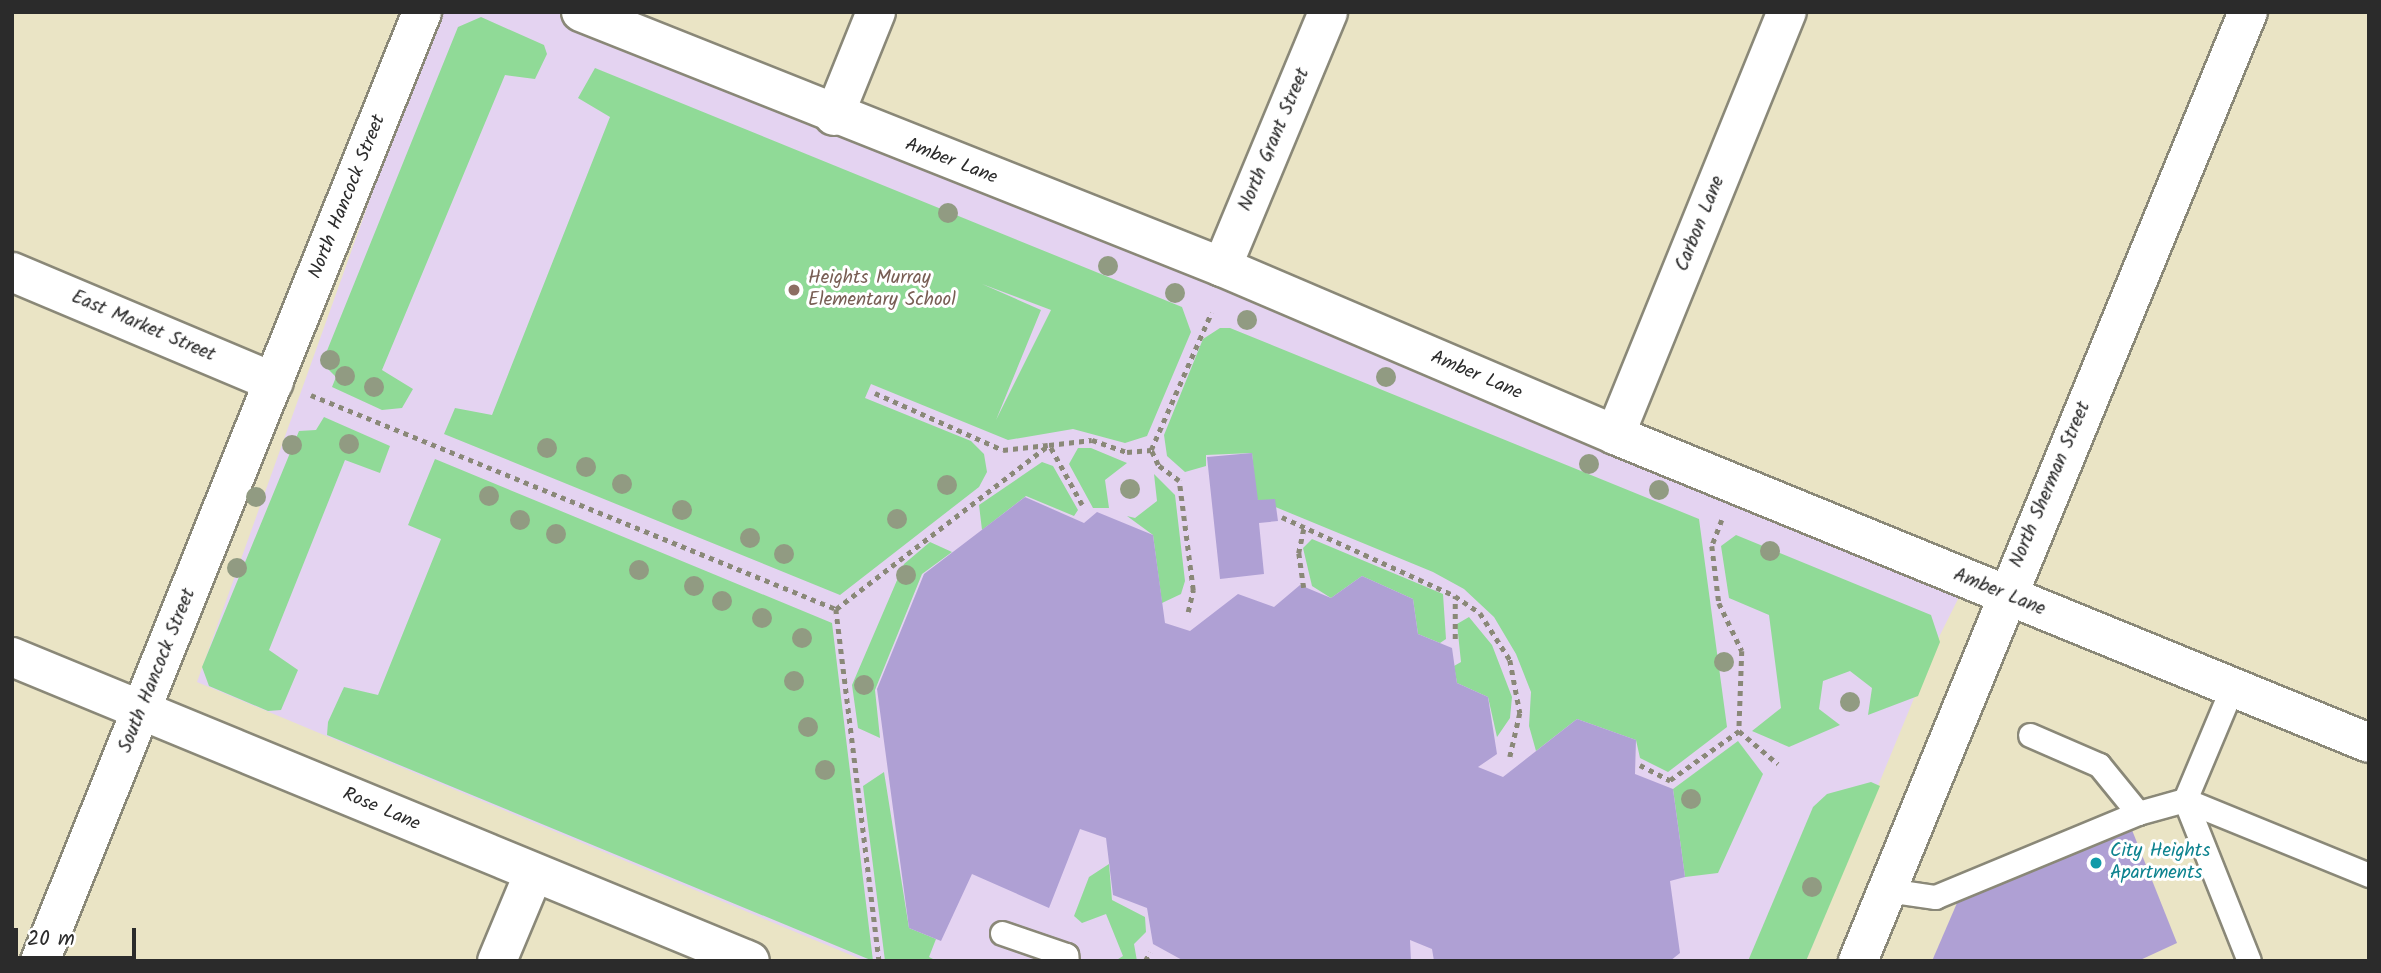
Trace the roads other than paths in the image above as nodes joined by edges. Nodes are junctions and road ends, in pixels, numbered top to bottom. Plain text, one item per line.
1 (422, 12) edge
2 (581, 12) edge
3 (876, 12) edge
4 (1328, 12) edge
5 (1787, 12) edge
6 (2248, 12) edge
7 (834, 116) junction
8 (1222, 267) junction
9 (12, 272) edge
10 (289, 387) junction
11 (1615, 435) junction
12 (2005, 596) junction
13 (12, 657) edge
14 (2232, 688) junction
15 (143, 708) junction
16 (2030, 735) dead end
17 (2369, 743) edge
18 (2185, 800) junction
19 (2138, 813) junction
20 (533, 874) junction
21 (2369, 875) edge
22 (1887, 890) junction
23 (1002, 933) dead end
24 (40, 961) edge
25 (497, 961) edge
26 (750, 961) edge
27 (1067, 961) edge
28 (1858, 961) edge
29 (2249, 961) edge

1 - 10 street, North Hancock Street
2 - 7 street, Amber Lane
3 - 7 street
4 - 8 street, North Grant Street
5 - 11 street, Carbon Lane
6 - 12 street, North Sherman Street
7 - 8 street, Amber Lane
8 - 11 street, Amber Lane
9 - 10 street, East Market Street
10 - 15 street, South Hancock Street
11 - 12 street, Amber Lane
12 - 14 street, Amber Lane
12 - 22 street, North Sherman Street
13 - 15 street, Rose Lane
14 - 17 street, Amber Lane
14 - 18 lane
15 - 20 street, Rose Lane
15 - 24 street, South Hancock Street
16 - 19 lane
18 - 19 lane
18 - 21 lane
18 - 29 lane
19 - 22 lane
20 - 25 street
20 - 26 street, Rose Lane
22 - 28 street, North Sherman Street
23 - 27 lane

